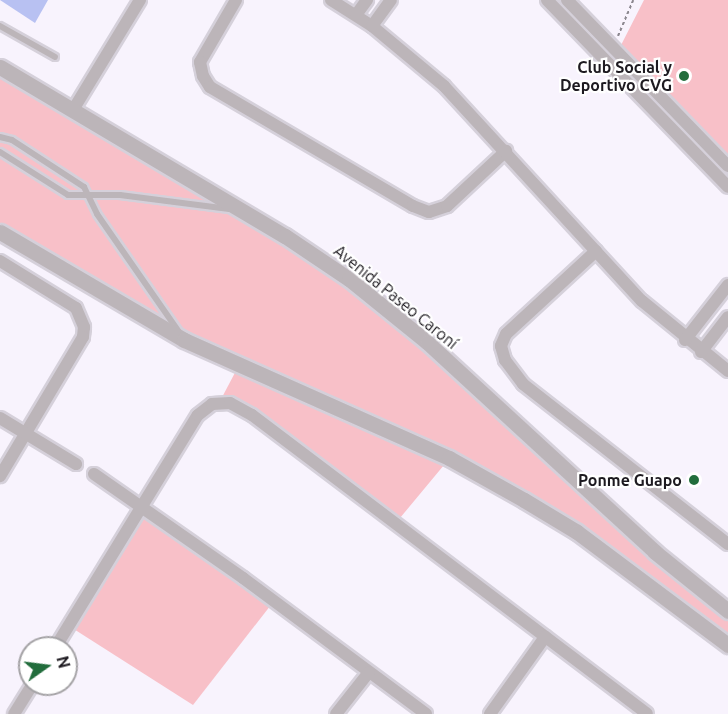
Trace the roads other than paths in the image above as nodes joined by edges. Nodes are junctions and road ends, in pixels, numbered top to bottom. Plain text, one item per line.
1 (140, 0) edge
2 (236, 0) edge
3 (331, 0) edge
4 (367, 0) edge
5 (391, 0) edge
6 (547, 0) edge
7 (567, 0) edge
8 (356, 15) junction
9 (0, 26) edge
10 (372, 26) junction
11 (55, 57) dead end
12 (0, 67) edge
13 (73, 111) junction
14 (0, 137) edge
15 (506, 151) junction
16 (0, 152) edge
17 (728, 166) edge
18 (728, 187) edge
19 (89, 195) junction
20 (242, 210) junction
21 (0, 232) edge
22 (596, 251) junction
23 (0, 261) edge
24 (728, 285) edge
25 (728, 317) edge
26 (184, 340) junction
27 (685, 340) junction
28 (701, 352) junction
29 (728, 371) edge
30 (0, 418) edge
31 (25, 434) junction
32 (76, 465) dead end
33 (94, 474) dead end
34 (0, 476) edge
35 (142, 506) junction
36 (728, 544) edge
37 (728, 610) edge
38 (62, 636) edge
39 (545, 638) junction
40 (728, 645) edge
41 (369, 672) junction
42 (26, 696) edge
43 (15, 714) edge
44 (336, 714) edge
45 (426, 714) edge
46 (490, 714) edge
47 (647, 714) edge

1 - 13 street
2 - 15 street
3 - 8 street
4 - 8 street
5 - 10 street
6 - 18 street
7 - 17 street
8 - 10 street
9 - 11 lane
10 - 15 street
12 - 13 street, Avenida Paseo Caroní
13 - 20 street, Avenida Paseo Caroní
14 - 19 lane
15 - 22 street
16 - 19 lane
19 - 20 lane
19 - 26 lane
20 - 37 street, Avenida Paseo Caroní
21 - 26 street
22 - 27 street
22 - 36 street
23 - 31 street
24 - 27 street
25 - 28 street
26 - 40 street
27 - 28 street
28 - 29 street
30 - 31 street
31 - 32 street
31 - 34 street
33 - 35 street
35 - 38 street
35 - 39 street
35 - 41 street
39 - 46 street
39 - 47 street
41 - 44 street
41 - 45 street
42 - 43 street

